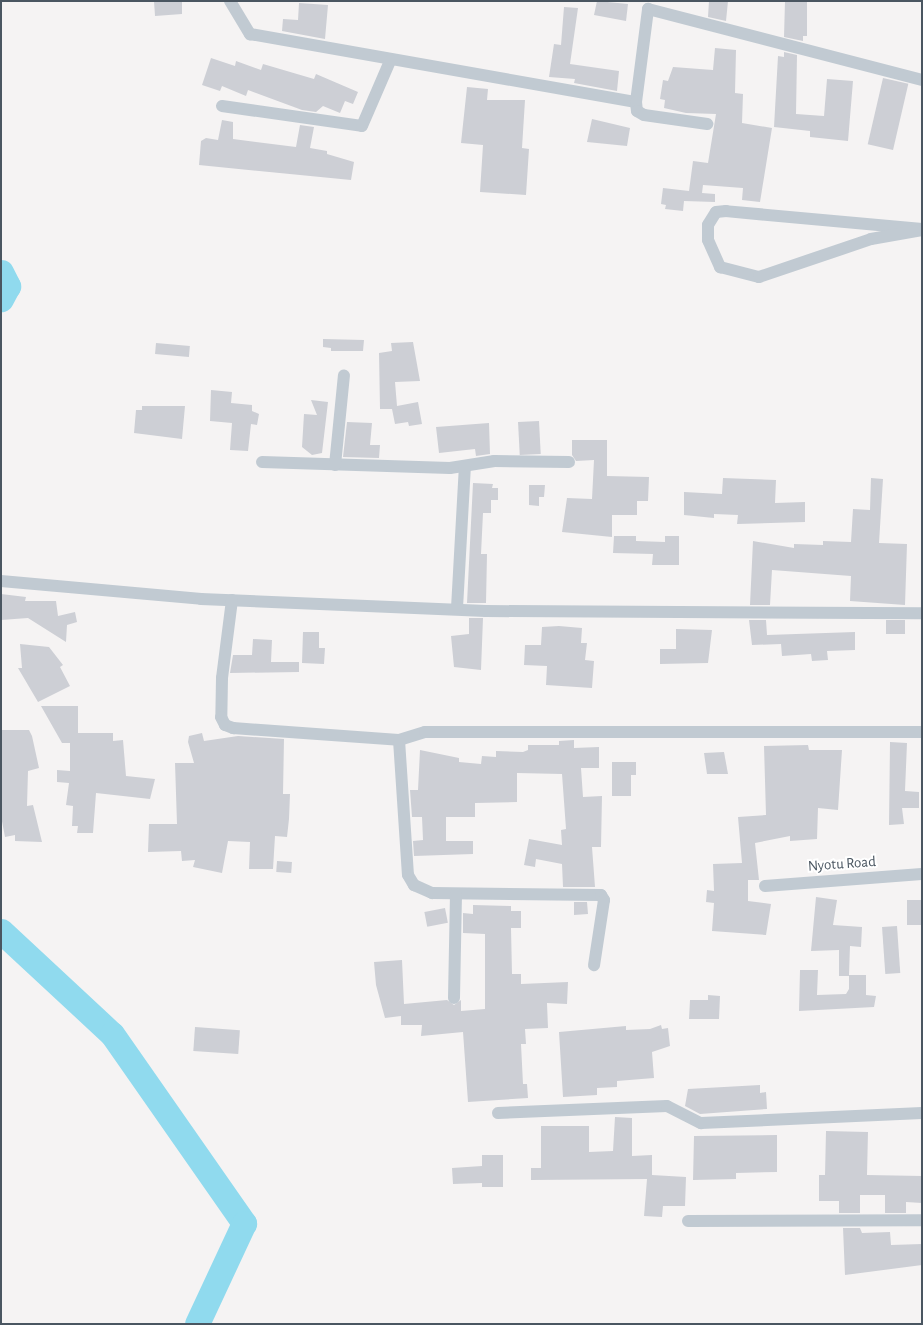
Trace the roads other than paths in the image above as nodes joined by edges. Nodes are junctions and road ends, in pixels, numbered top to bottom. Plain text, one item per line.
1 (230, 1) edge
2 (390, 61) junction
3 (922, 80) edge
4 (636, 102) junction
5 (222, 106) dead end
6 (707, 124) dead end
7 (922, 229) edge
8 (344, 375) dead end
9 (262, 462) dead end
10 (569, 462) dead end
11 (335, 464) junction
12 (465, 467) junction
13 (1, 581) edge
14 (232, 600) junction
15 (457, 608) junction
16 (922, 613) edge
17 (922, 732) edge
18 (399, 740) junction
19 (922, 874) edge
20 (765, 886) dead end
21 (456, 894) junction
22 (594, 965) dead end
23 (454, 998) dead end
24 (498, 1113) dead end
25 (922, 1113) edge
26 (922, 1220) edge
27 (688, 1221) dead end

1 - 2 street
2 - 4 street
2 - 5 street
3 - 4 street
4 - 6 street
7 - 7 street
8 - 11 street
9 - 11 street
10 - 12 street
11 - 12 street
12 - 15 street
13 - 14 street
14 - 15 street
14 - 18 street
15 - 16 street
17 - 18 street
18 - 21 street
19 - 20 street, Nyotu Road
21 - 22 street
21 - 23 street
24 - 25 street
26 - 27 street

